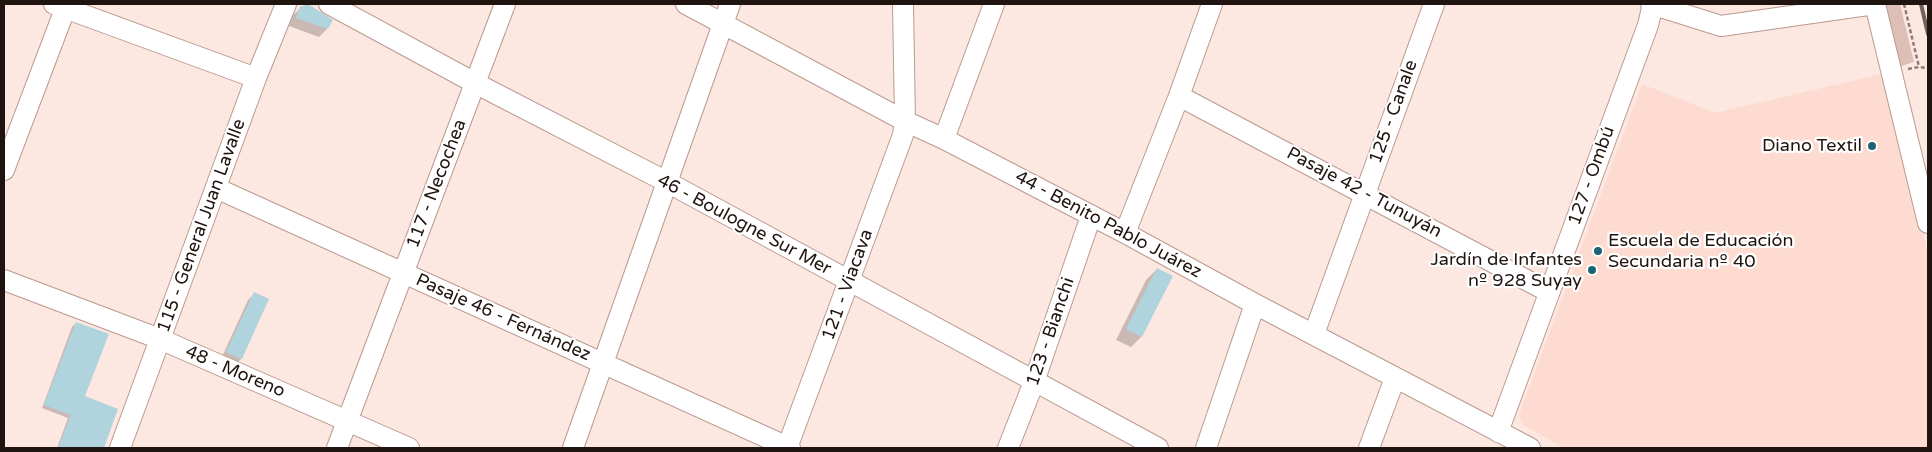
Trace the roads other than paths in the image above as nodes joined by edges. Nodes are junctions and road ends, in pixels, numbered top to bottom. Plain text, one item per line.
1 (286, 4) edge
2 (329, 4) edge
3 (505, 4) edge
4 (686, 4) edge
5 (730, 4) edge
6 (903, 4) edge
7 (994, 4) edge
8 (1212, 4) edge
9 (1434, 4) edge
10 (1652, 4) edge
11 (1875, 4) edge
12 (62, 5) edge
13 (723, 24) junction
14 (256, 78) junction
15 (475, 83) junction
16 (1179, 96) junction
17 (904, 121) junction
18 (944, 139) junction
19 (4, 170) edge
20 (1923, 174) edge
21 (667, 182) junction
22 (216, 188) junction
23 (1364, 193) junction
24 (1091, 216) junction
25 (1928, 222) edge
26 (1125, 233) junction
27 (403, 273) junction
28 (4, 280) edge
29 (850, 282) junction
30 (1549, 292) junction
31 (1255, 304) junction
32 (1314, 334) junction
33 (160, 339) junction
34 (604, 363) junction
35 (1395, 378) junction
36 (1034, 382) junction
37 (347, 420) junction
38 (1498, 432) junction
39 (120, 448) edge
40 (337, 448) edge
41 (409, 448) edge
42 (573, 448) edge
43 (788, 448) edge
44 (1008, 448) edge
45 (1158, 448) edge
46 (1206, 448) edge
47 (1369, 448) edge
48 (1530, 448) edge

1 - 14 street, 115 - General Juan Lavalle
2 - 15 street, 46 - Boulogne Sur Mer
3 - 15 street, 117 - Necochea
4 - 13 street, 44 - Benito Pablo Juárez
5 - 13 street
6 - 17 street, 121 - Viacava
7 - 18 street
8 - 16 street
9 - 23 street, 125 - Canale
10 - 11 street
10 - 30 street, 127 - Ombú
11 - 20 street
12 - 14 street
12 - 19 street
13 - 17 street, 44 - Benito Pablo Juárez
13 - 21 street
14 - 22 street, 115 - General Juan Lavalle
15 - 21 street, 46 - Boulogne Sur Mer
15 - 27 street, 117 - Necochea
16 - 23 street, Pasaje 42 - Tunuyán
16 - 26 street
17 - 18 street, 44 - Benito Pablo Juárez
17 - 29 street, 121 - Viacava
18 - 24 street, 44 - Benito Pablo Juárez
20 - 25 street
21 - 29 street, 46 - Boulogne Sur Mer
21 - 34 street
22 - 27 street, Pasaje 46 - Fernández
22 - 33 street, 115 - General Juan Lavalle
23 - 30 street, Pasaje 42 - Tunuyán
23 - 32 street, 125 - Canale
24 - 26 street, 44 - Benito Pablo Juárez
24 - 36 street, 123 - Bianchi
26 - 31 street, 44 - Benito Pablo Juárez
27 - 34 street, Pasaje 46 - Fernández
27 - 37 street, 117 - Necochea
28 - 33 street, 48 - Moreno
29 - 36 street, 46 - Boulogne Sur Mer
29 - 43 street, 121 - Viacava
30 - 38 street, 127 - Ombú
31 - 32 street, 44 - Benito Pablo Juárez
31 - 46 street
32 - 35 street, 44 - Benito Pablo Juárez
33 - 37 street, 48 - Moreno
33 - 39 street, 115 - General Juan Lavalle
34 - 42 street
34 - 43 street, Pasaje 46 - Fernández
35 - 38 street, 44 - Benito Pablo Juárez
35 - 47 street
36 - 44 street, 123 - Bianchi
36 - 45 street, 46 - Boulogne Sur Mer
37 - 40 street, 117 - Necochea
37 - 41 street, 48 - Moreno
38 - 48 street, 44 - Benito Pablo Juárez

